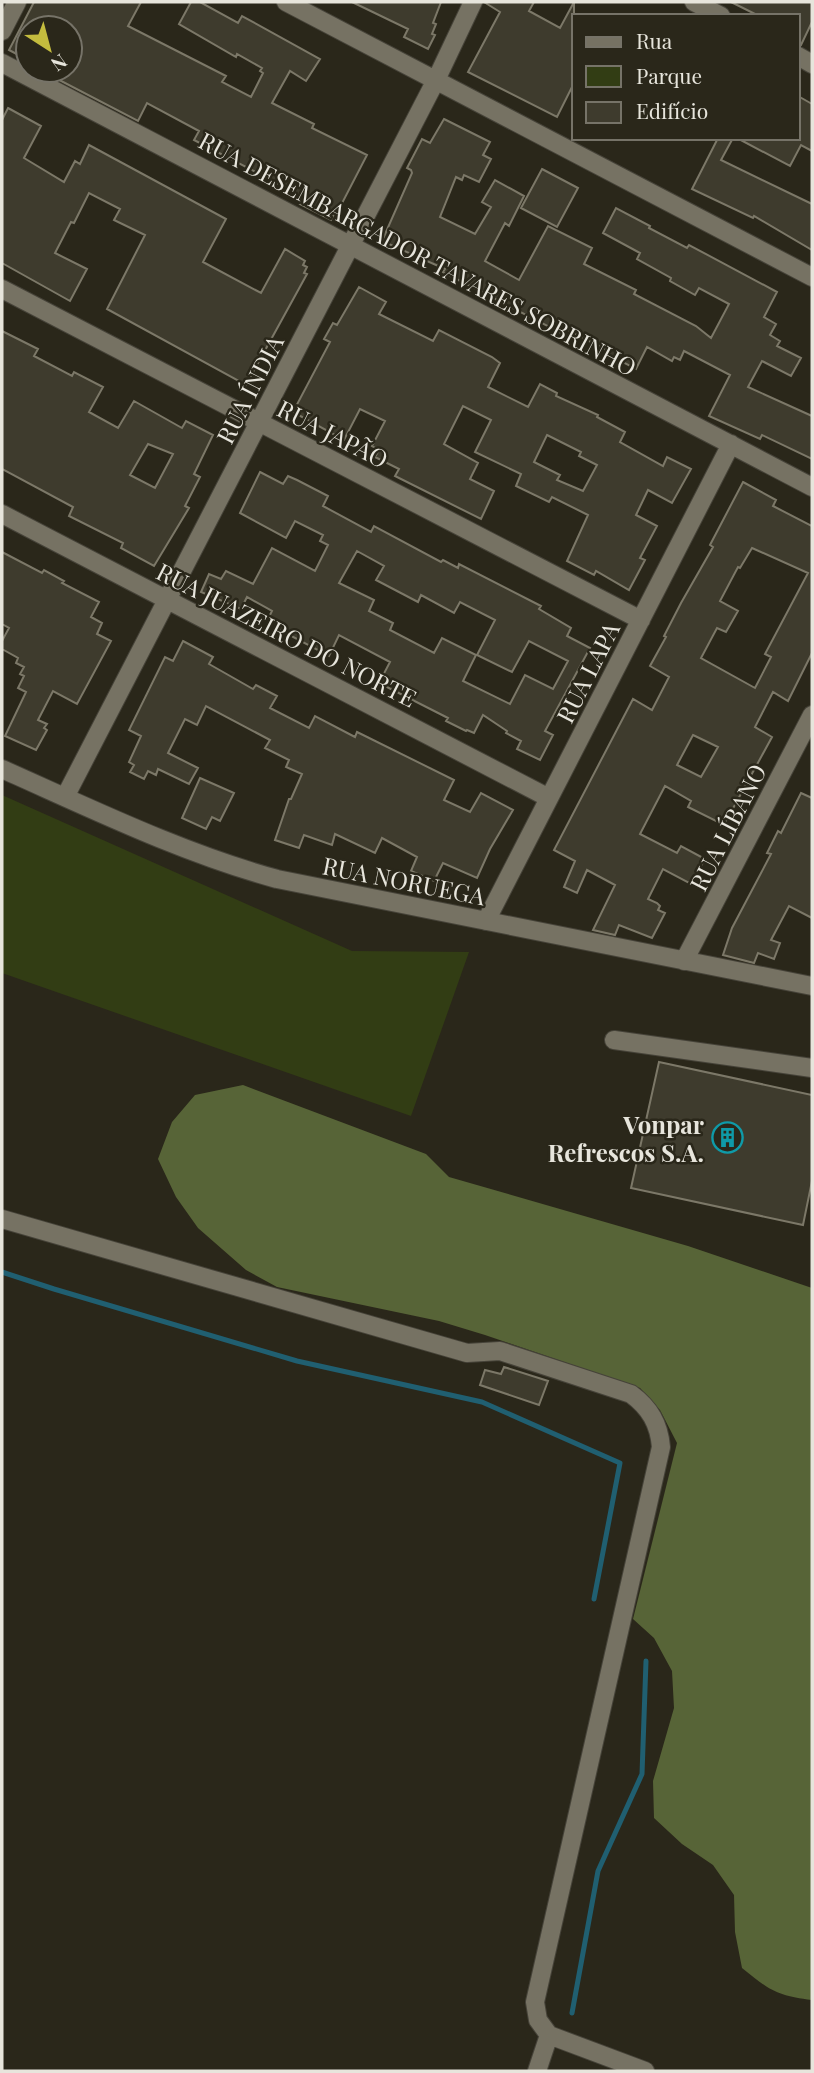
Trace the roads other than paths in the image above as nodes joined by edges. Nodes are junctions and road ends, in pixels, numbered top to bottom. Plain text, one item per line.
1 (17, 2) edge
2 (286, 2) edge
3 (473, 2) edge
4 (694, 2) edge
5 (717, 14) edge
6 (2, 31) edge
7 (2, 63) edge
8 (436, 80) junction
9 (351, 245) junction
10 (812, 277) edge
11 (2, 289) edge
12 (259, 422) junction
13 (731, 444) junction
14 (812, 487) edge
15 (2, 514) edge
16 (167, 600) junction
17 (641, 620) junction
18 (812, 715) edge
19 (2, 769) edge
20 (65, 797) junction
21 (549, 798) junction
22 (486, 921) junction
23 (684, 961) junction
24 (812, 986) edge
25 (614, 1040) dead end
26 (812, 1068) edge
27 (2, 1219) edge
28 (549, 2035) junction
29 (537, 2071) edge
30 (645, 2071) edge

1 - 6 street
2 - 8 street
3 - 8 street, RUA ÍNDIA
4 - 5 street
7 - 9 street, RUA DESEMBARGADOR TAVARES SOBRINHO
8 - 9 street, RUA ÍNDIA
8 - 10 street
9 - 12 street, RUA ÍNDIA
9 - 13 street, RUA DESEMBARGADOR TAVARES SOBRINHO
11 - 12 street, RUA JAPÃO
12 - 16 street, RUA ÍNDIA
12 - 17 street, RUA JAPÃO
13 - 14 street, RUA DESEMBARGADOR TAVARES SOBRINHO
13 - 17 street, RUA LAPA
15 - 16 street, RUA JUAZEIRO DO NORTE
16 - 20 street, RUA ÍNDIA
16 - 21 street, RUA JUAZEIRO DO NORTE
17 - 21 street, RUA LAPA
18 - 23 street, RUA LÍBANO
19 - 20 street, RUA NORUEGA
20 - 22 street, RUA NORUEGA
21 - 22 street, RUA LAPA
22 - 23 street, RUA NORUEGA
23 - 24 street, RUA NORUEGA
25 - 26 street
27 - 28 street
28 - 29 street
28 - 30 street

